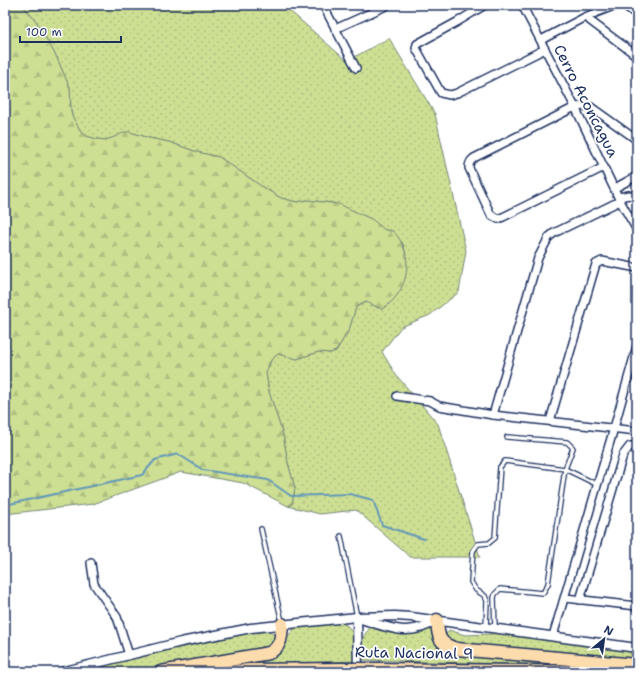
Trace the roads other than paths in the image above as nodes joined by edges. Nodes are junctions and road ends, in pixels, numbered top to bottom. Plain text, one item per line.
1 (323, 5) edge
2 (485, 5) edge
3 (522, 5) edge
4 (625, 5) edge
5 (386, 6) edge
6 (637, 15) edge
7 (585, 17) junction
8 (335, 29) junction
9 (541, 40) junction
10 (545, 49) junction
11 (637, 56) edge
12 (356, 68) dead end
13 (575, 107) junction
14 (637, 140) edge
15 (604, 167) junction
16 (637, 176) edge
17 (615, 188) junction
18 (637, 197) edge
19 (620, 199) junction
20 (637, 230) edge
21 (637, 268) edge
22 (637, 347) edge
23 (397, 396) dead end
24 (493, 415) junction
25 (550, 421) junction
26 (614, 428) junction
27 (637, 431) edge
28 (507, 437) dead end
29 (637, 446) edge
30 (565, 469) junction
31 (598, 485) junction
32 (261, 529) dead end
33 (341, 536) dead end
34 (91, 563) dead end
35 (565, 598) junction
36 (580, 600) junction
37 (637, 606) edge
38 (357, 618) junction
39 (437, 620) junction
40 (282, 624) junction
41 (486, 627) junction
42 (495, 628) junction
43 (553, 636) junction
44 (637, 648) edge
45 (129, 655) junction
46 (637, 664) edge
47 (61, 672) edge
48 (162, 672) edge
49 (233, 672) edge
50 (358, 672) edge
51 (594, 672) edge

1 - 8 street
2 - 10 street
3 - 9 street, Cerro Aconcagua
4 - 6 street
4 - 7 street
5 - 8 street
7 - 9 street
7 - 11 street
8 - 12 street
9 - 10 street, Cerro Aconcagua
10 - 13 street, Cerro Aconcagua
13 - 14 street
13 - 15 street, Cerro Aconcagua
13 - 15 street
15 - 17 street, Cerro Aconcagua
16 - 17 street
17 - 19 street, Cerro Aconcagua
18 - 19 street
19 - 20 street, Cerro Aconcagua
19 - 24 street
21 - 25 street
22 - 26 street
23 - 24 street
24 - 25 street
25 - 26 street
26 - 27 street
26 - 31 street
28 - 30 lane
29 - 36 street
30 - 31 lane
30 - 41 lane
30 - 42 lane
31 - 35 street
32 - 40 lane
33 - 38 lane
34 - 45 street
35 - 36 street
35 - 43 street
36 - 37 street
38 - 39 street
38 - 39 street
38 - 40 street
38 - 50 street
39 - 41 street
39 - 46 highway
40 - 45 street
40 - 48 highway
41 - 42 street
42 - 43 street
43 - 44 street
45 - 47 street
49 - 51 highway, Ruta Nacional 9, bridge

